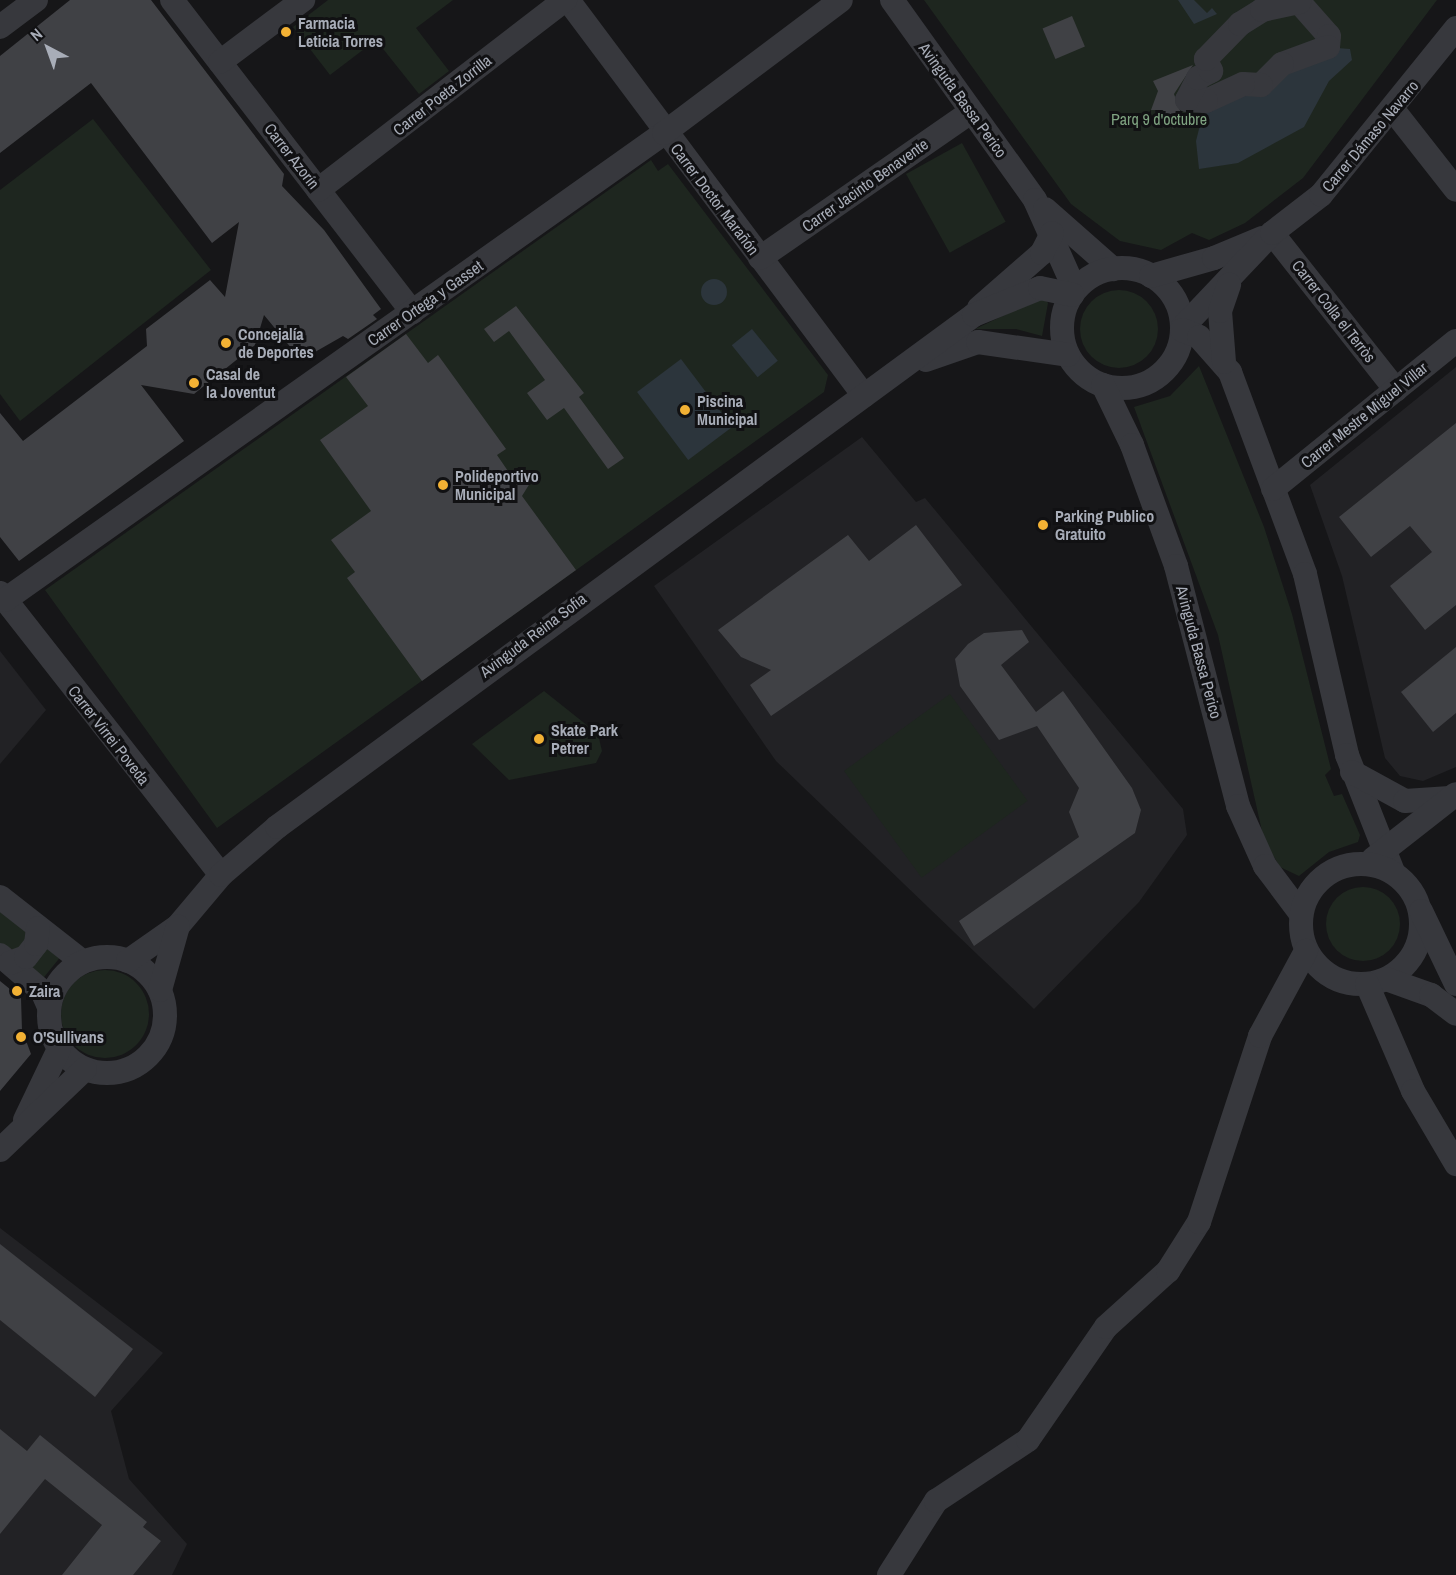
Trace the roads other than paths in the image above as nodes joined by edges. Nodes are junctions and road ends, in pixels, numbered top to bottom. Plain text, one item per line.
1 (172, 0) edge
2 (303, 0) edge
3 (567, 0) edge
4 (841, 0) edge
5 (892, 0) edge
6 (24, 4) edge
7 (0, 27) edge
8 (1456, 28) edge
9 (220, 62) junction
10 (1187, 100) joint
11 (971, 111) junction
12 (1394, 111) junction
13 (664, 133) junction
14 (318, 190) junction
15 (1456, 190) edge
16 (1035, 200) junction
17 (1272, 233) junction
18 (1052, 234) junction
19 (760, 258) junction
20 (1113, 269) junction
21 (1151, 276) junction
22 (1232, 276) junction
23 (1073, 293) junction
24 (412, 312) junction
25 (975, 315) junction
26 (1182, 329) junction
27 (1456, 341) edge
28 (1068, 355) junction
29 (1224, 362) junction
30 (907, 366) junction
31 (1103, 385) junction
32 (1396, 390) junction
33 (864, 396) junction
34 (1273, 489) junction
35 (3, 597) edge
36 (1352, 772) junction
37 (1453, 796) edge
38 (1381, 862) junction
39 (221, 875) junction
40 (0, 897) edge
41 (1419, 906) junction
42 (1301, 914) junction
43 (178, 926) junction
44 (38, 928) junction
45 (1306, 951) junction
46 (5, 959) edge
47 (128, 961) junction
48 (83, 962) junction
49 (1376, 982) junction
50 (1456, 984) edge
51 (160, 990) junction
52 (49, 1007) junction
53 (1456, 1014) edge
54 (59, 1049) junction
55 (85, 1070) junction
56 (26, 1120) junction
57 (0, 1150) edge
58 (1456, 1164) edge
59 (890, 1575) edge

1 - 9 street, Carrer Azorín
2 - 9 street
3 - 13 street, Carrer Doctor Marañón
3 - 14 street, Carrer Poeta Zorrilla
4 - 13 street, Carrer Ortega y Gasset
5 - 11 street, Avinguda Bassa Perico
6 - 7 street
8 - 12 street, Carrer Dámaso Navarro
9 - 14 street, Carrer Azorín
10 - 10 street
11 - 16 street, Avinguda Bassa Perico
11 - 19 street, Carrer Jacinto Benavente
12 - 15 street
12 - 17 street, Carrer Dámaso Navarro
13 - 19 street, Carrer Doctor Marañón
13 - 24 street, Carrer Ortega y Gasset
14 - 24 street, Carrer Azorín
16 - 18 street, Avinguda Bassa Perico
16 - 20 street, Avinguda Bassa Perico
17 - 21 street, Carrer Dámaso Navarro
17 - 22 street, Carrer Dámaso Navarro
17 - 32 street, Carrer Colla el Terròs
18 - 23 street, Avinguda Bassa Perico
18 - 25 street, Avinguda Reina Sofia
19 - 33 street, Carrer Doctor Marañón
20 - 21 street
20 - 23 street
21 - 26 street
22 - 26 street, Carrer Dámaso Navarro
22 - 29 street
23 - 25 street, Avinguda Reina Sofia
23 - 28 street
24 - 35 street, Carrer Ortega y Gasset
25 - 30 street, Avinguda Reina Sofia
26 - 29 street
26 - 31 street
27 - 32 street, Carrer Mestre Miguel Villar
28 - 30 street, Avinguda Reina Sofia
28 - 31 street
29 - 34 street
30 - 33 street, Avinguda Reina Sofia
31 - 42 street, Avinguda Bassa Perico
32 - 34 street, Carrer Mestre Miguel Villar
33 - 39 street, Avinguda Reina Sofia
34 - 36 street
35 - 39 street, Carrer Virrei Poveda
36 - 37 street
36 - 38 street
37 - 38 street
38 - 41 street
38 - 42 street
39 - 43 street, Avinguda Reina Sofia
40 - 44 street
41 - 49 street
41 - 50 street
42 - 45 street
43 - 47 street, Avinguda Reina Sofia
43 - 51 street, Avinguda Reina Sofia
44 - 46 street
44 - 48 street
45 - 49 street
45 - 59 street
46 - 52 street
47 - 48 street
47 - 51 street
48 - 52 street
49 - 53 street
49 - 58 street
51 - 55 street
52 - 54 street
54 - 55 street
54 - 56 street
55 - 56 street
56 - 57 street

